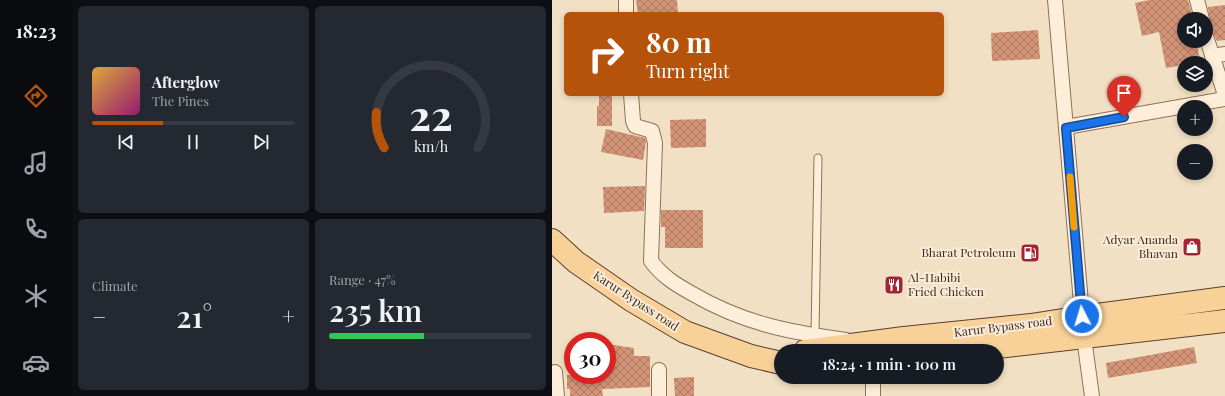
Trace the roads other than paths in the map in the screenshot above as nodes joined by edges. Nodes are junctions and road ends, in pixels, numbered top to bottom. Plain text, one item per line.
1 (626, 0) edge
2 (1055, 0) edge
3 (1197, 0) edge
4 (626, 12) edge
5 (1200, 12) edge
6 (1218, 55) edge
7 (1225, 95) edge
8 (632, 96) edge
9 (1225, 99) edge
10 (1066, 128) junction
11 (818, 158) dead end
12 (552, 240) edge
13 (1225, 298) edge
14 (1225, 321) edge
15 (1083, 327) junction
16 (810, 343) edge
17 (999, 344) edge
18 (774, 354) edge
19 (751, 356) junction
20 (774, 361) edge
21 (659, 370) dead end
22 (555, 372) dead end
23 (873, 384) edge
24 (557, 396) edge
25 (659, 396) edge
26 (873, 396) edge
27 (1092, 396) edge

1 - 4 street
2 - 10 street
3 - 5 street
6 - 7 street
8 - 16 street
9 - 10 street
10 - 15 street
11 - 16 lane
12 - 19 main road, Karur Bypass road
13 - 15 main road, Karur Bypass road
14 - 15 main road, Karur Bypass road
15 - 16 main road, Karur Bypass road
15 - 17 main road, Karur Bypass road
15 - 27 street
18 - 19 main road, Karur Bypass road
19 - 20 main road, Karur Bypass road
21 - 25 street
22 - 24 street
23 - 26 street

